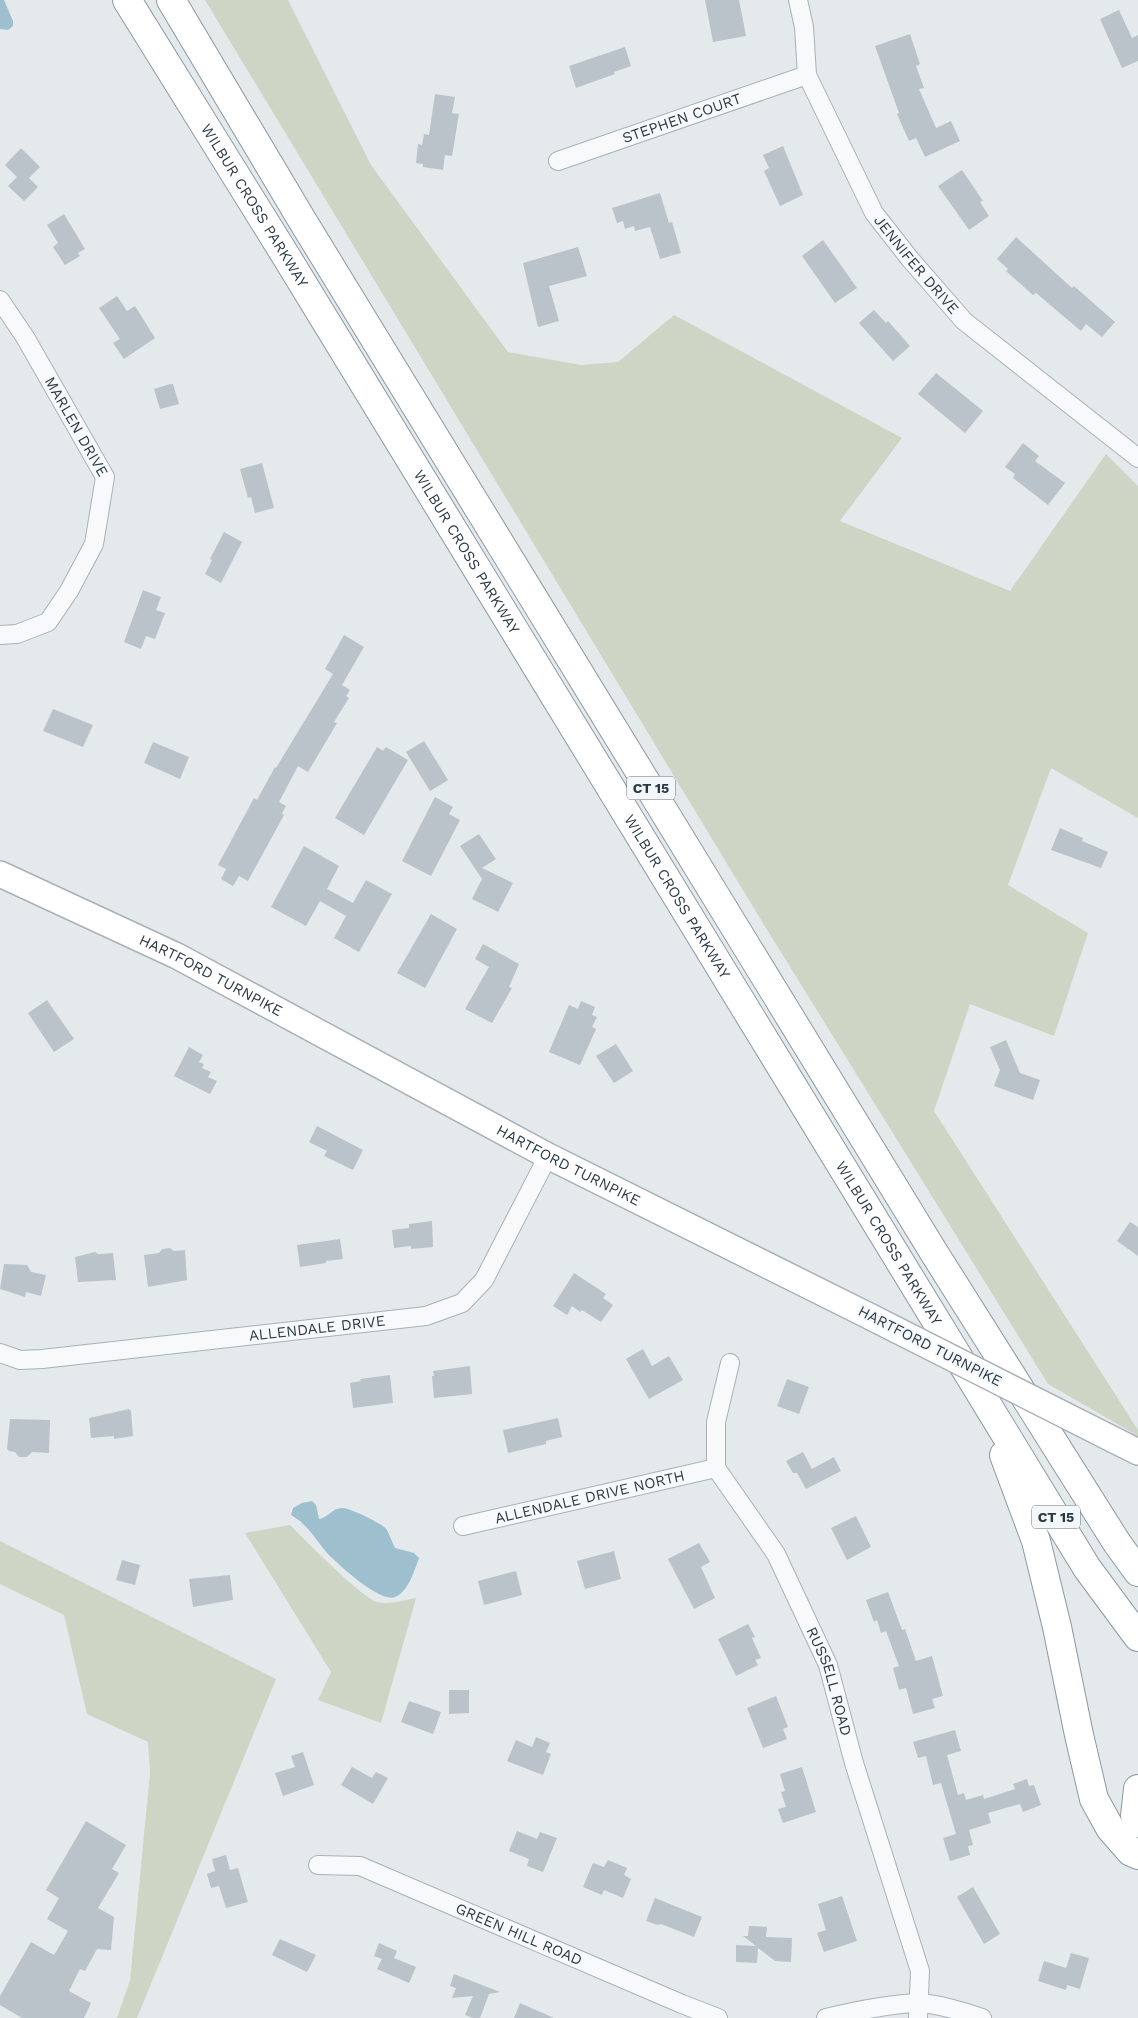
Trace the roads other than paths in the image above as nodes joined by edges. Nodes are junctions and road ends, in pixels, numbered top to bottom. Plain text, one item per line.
1 (127, 0) edge
2 (171, 0) edge
3 (798, 0) edge
4 (807, 75) junction
5 (558, 161) dead end
6 (0, 300) edge
7 (1138, 458) edge
8 (0, 635) edge
9 (0, 874) edge
10 (548, 1156) junction
11 (0, 1353) edge
12 (730, 1364) dead end
13 (981, 1393) junction
14 (1138, 1452) edge
15 (716, 1468) junction
16 (463, 1526) dead end
17 (1138, 1572) edge
18 (1138, 1637) edge
19 (1138, 1789) edge
20 (1138, 1823) edge
21 (1138, 1855) edge
22 (318, 1866) dead end
23 (919, 2011) edge
24 (718, 2018) edge
25 (826, 2018) edge
26 (982, 2018) edge

1 - 13 highway, WILBUR CROSS PARKWAY / CT 15
2 - 17 highway, CT 15
3 - 4 street, JENNIFER DRIVE
4 - 5 street, STEPHEN COURT
4 - 7 street, JENNIFER DRIVE
6 - 8 street, MARLEN DRIVE
9 - 10 main road, HARTFORD TURNPIKE
10 - 11 street, ALLENDALE DRIVE
10 - 14 main road, HARTFORD TURNPIKE, bridge
12 - 15 street
13 - 18 highway, WILBUR CROSS PARKWAY / CT 15
13 - 21 highway
15 - 16 street, ALLENDALE DRIVE NORTH
15 - 23 street, RUSSELL ROAD
19 - 20 highway
22 - 24 street, GREEN HILL ROAD
23 - 25 street
23 - 26 street

